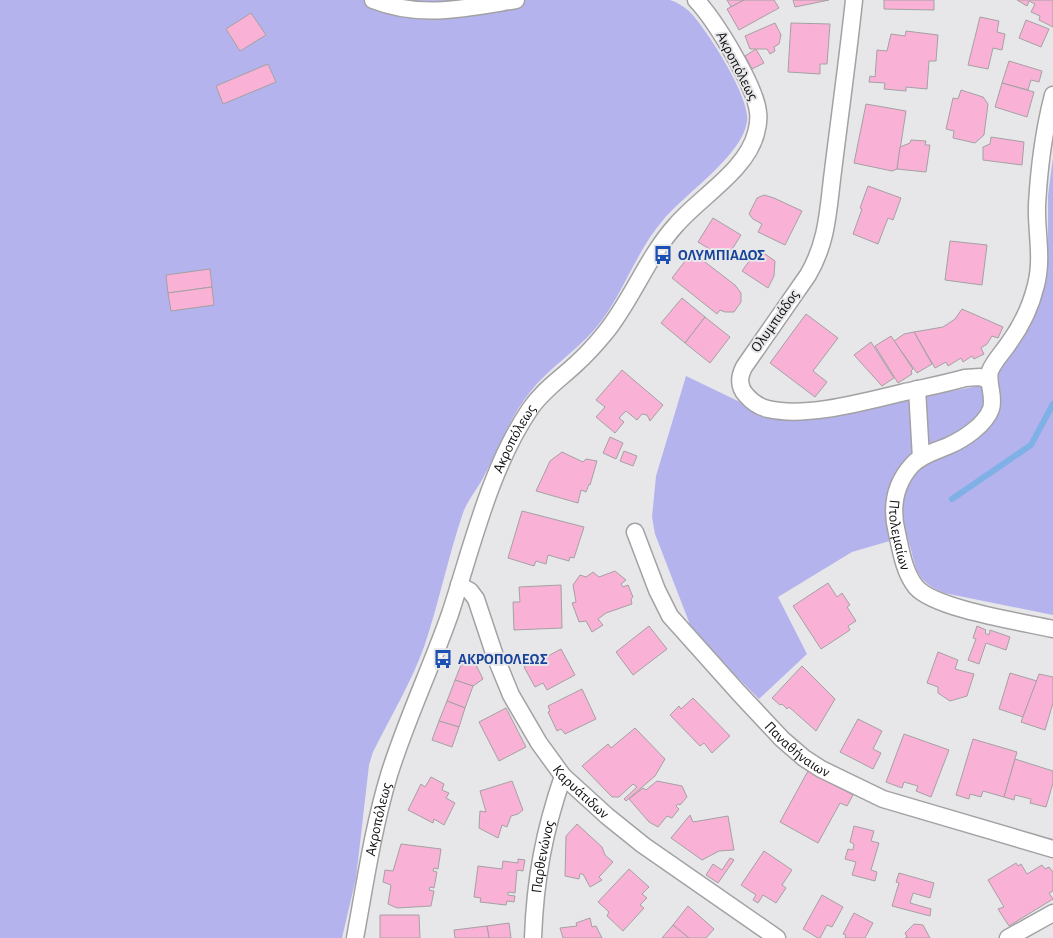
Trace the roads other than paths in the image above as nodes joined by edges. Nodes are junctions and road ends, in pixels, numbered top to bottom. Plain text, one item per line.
1 (373, 0) edge
2 (516, 0) edge
3 (696, 0) edge
4 (854, 0) edge
5 (1053, 95) edge
6 (988, 380) junction
7 (917, 389) junction
8 (921, 458) junction
9 (635, 532) dead end
10 (459, 585) junction
11 (1053, 629) edge
12 (563, 776) junction
13 (1053, 849) edge
14 (1053, 913) edge
15 (355, 938) edge
16 (534, 938) edge
17 (776, 938) edge
18 (1008, 938) edge

1 - 2 street
3 - 10 street, Ακροπόλεως
4 - 7 street, Ολυμπιάδος
5 - 6 street
6 - 7 street, Ολυμπιάδος
6 - 8 street, Πτολεμαίων
7 - 8 street
8 - 11 street, Πτολεμαίων
9 - 13 street, Παναθήναιων
10 - 12 street, Καρυάτιδων
10 - 15 street, Ακροπόλεως
12 - 16 street, Παρθενώνος
12 - 17 street, Καρυάτιδων
14 - 18 street

